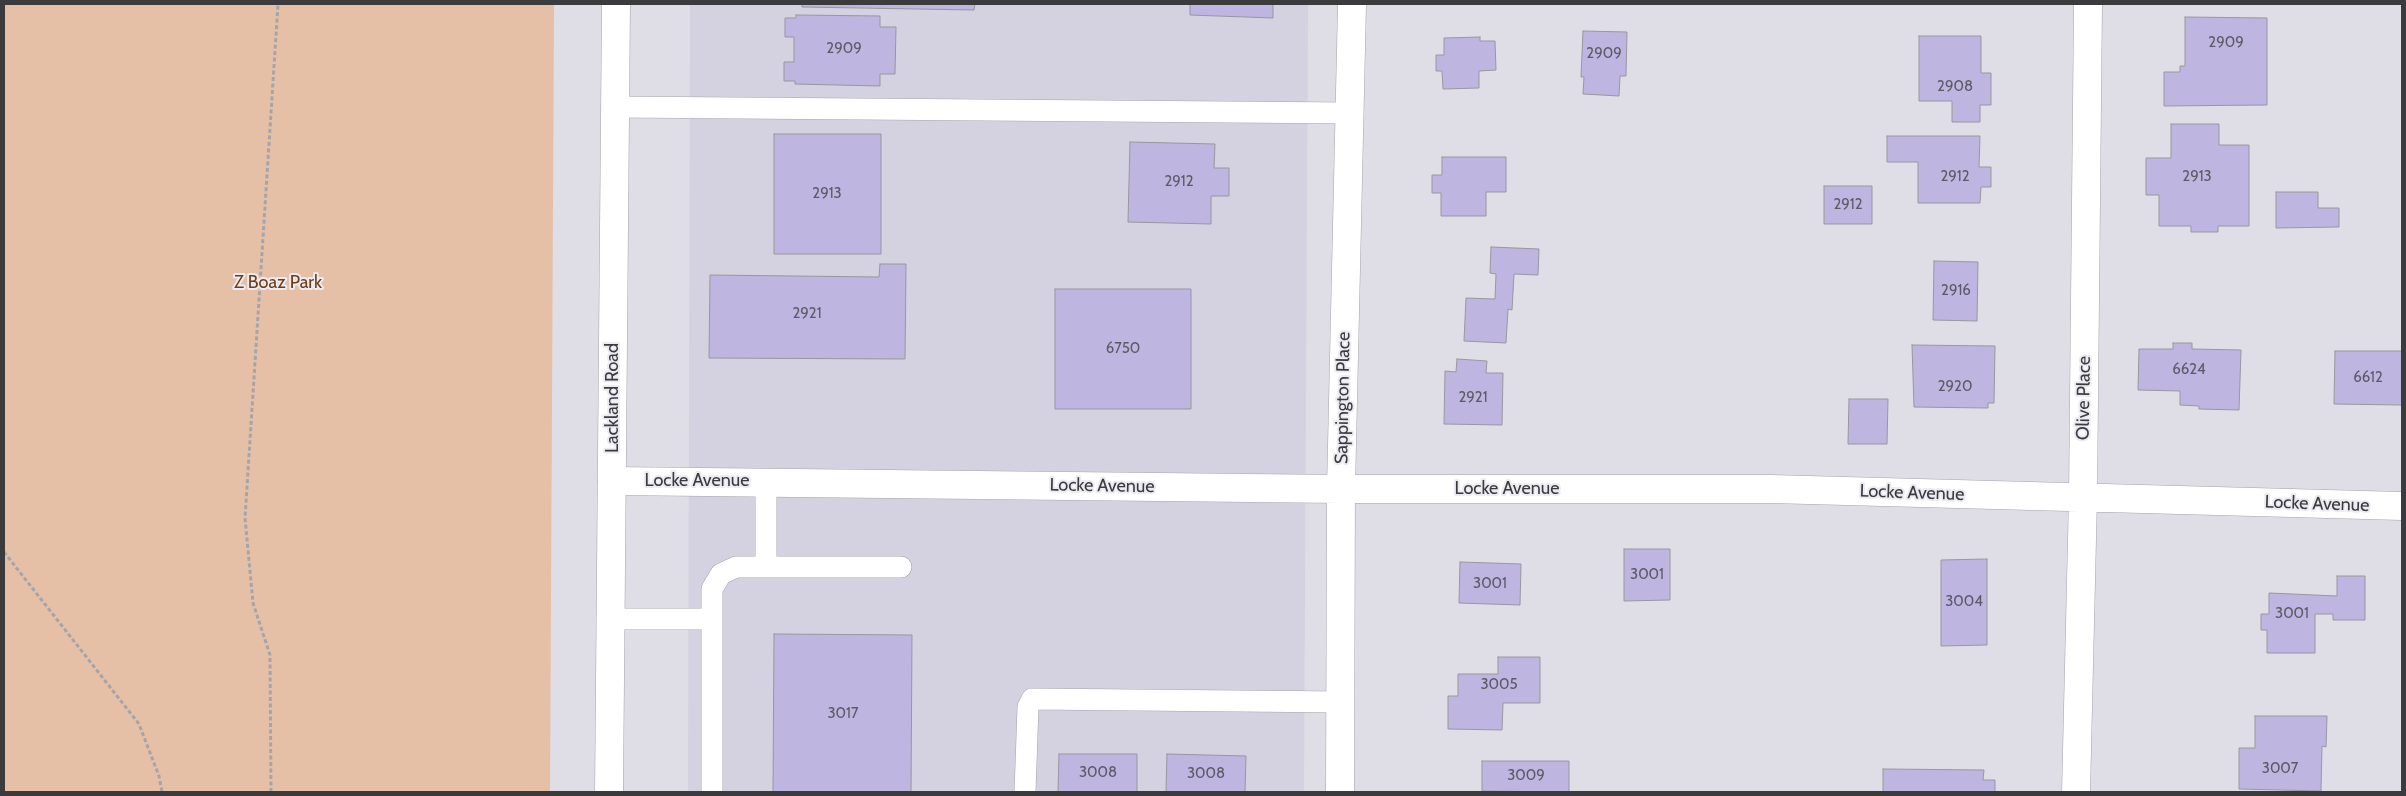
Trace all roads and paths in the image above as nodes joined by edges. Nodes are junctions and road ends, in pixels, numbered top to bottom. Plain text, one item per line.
1 (278, 4) edge
2 (616, 4) edge
3 (1352, 4) edge
4 (2088, 4) edge
5 (616, 107) junction
6 (1350, 113) junction
7 (612, 481) junction
8 (766, 482) junction
9 (1341, 489) junction
10 (2084, 497) junction
11 (2402, 506) edge
12 (4, 552) edge
13 (766, 567) junction
14 (901, 567) dead end
15 (611, 619) junction
16 (712, 619) junction
17 (1342, 702) junction
18 (162, 792) edge
19 (271, 792) edge
20 (610, 792) edge
21 (712, 792) edge
22 (1025, 792) edge
23 (1340, 792) edge
24 (2076, 792) edge

1 - 19 path
2 - 5 street, Lackland Road
3 - 6 street, Sappington Place
4 - 10 street, Olive Place
5 - 6 lane
5 - 7 street, Lackland Road
6 - 9 street, Sappington Place
7 - 8 street, Locke Avenue
7 - 15 street, Lackland Road
8 - 9 street, Locke Avenue
8 - 13 lane
9 - 10 street, Locke Avenue
9 - 17 street, Sappington Place
10 - 11 street, Locke Avenue
10 - 24 street, Olive Place
12 - 18 path
13 - 14 lane
13 - 16 lane
15 - 16 lane
15 - 20 street, Lackland Road
16 - 21 lane
17 - 22 lane
17 - 23 street, Sappington Place

